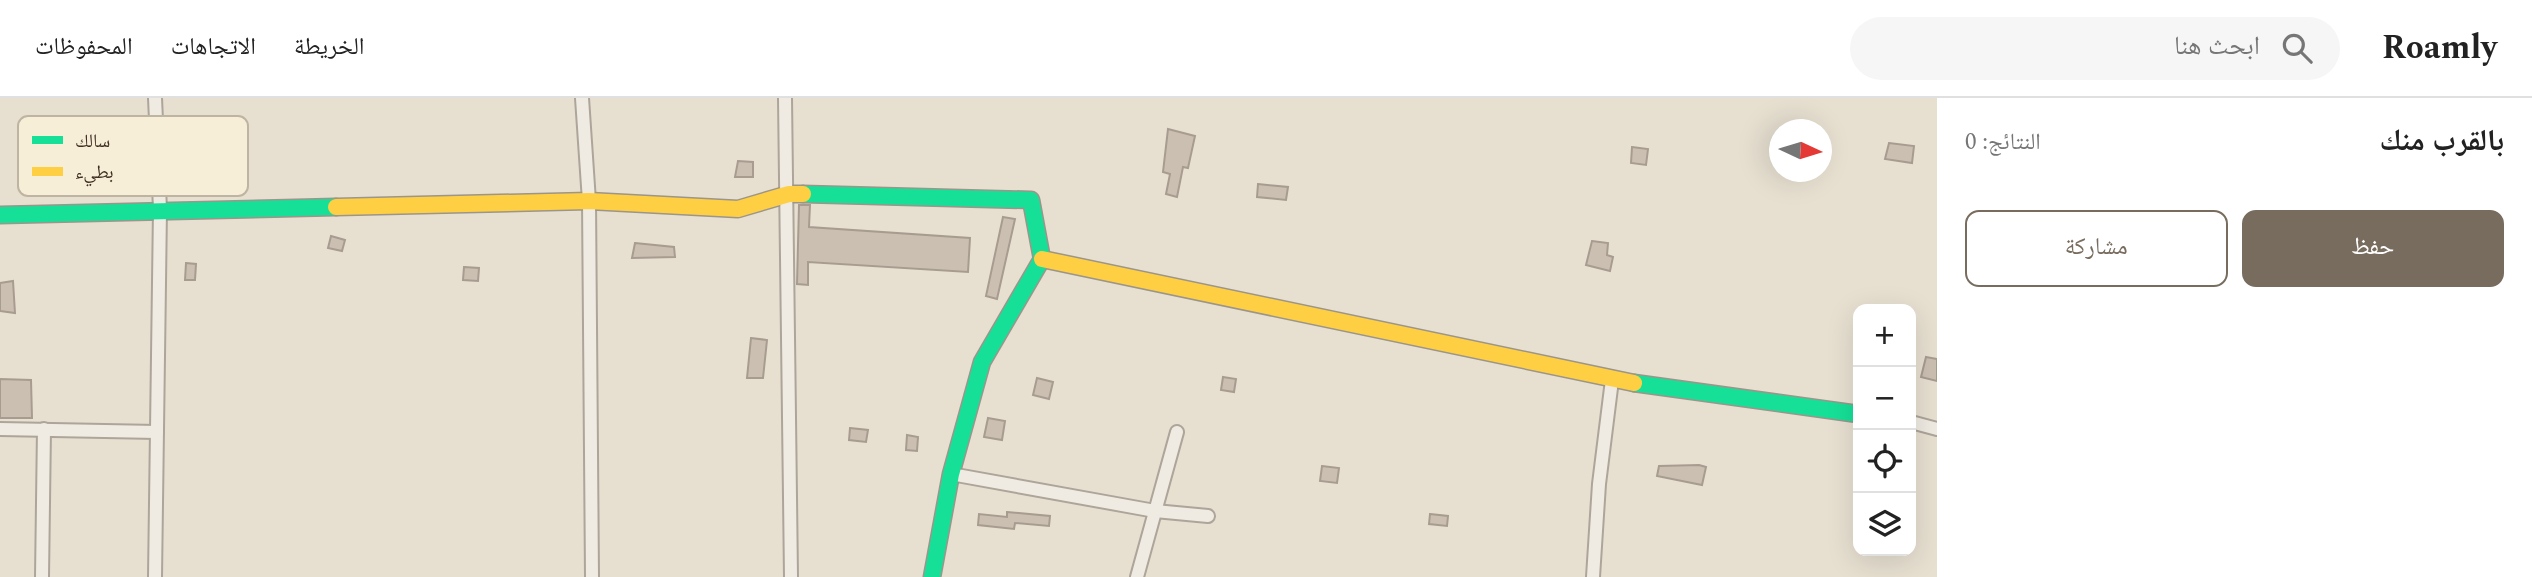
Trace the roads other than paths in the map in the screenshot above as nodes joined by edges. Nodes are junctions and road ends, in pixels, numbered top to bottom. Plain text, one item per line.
1 (155, 98) edge
2 (582, 98) edge
3 (785, 98) edge
4 (156, 116) edge
5 (789, 194) junction
6 (159, 196) edge
7 (589, 201) junction
8 (159, 209) junction
9 (0, 215) edge
10 (1042, 259) junction
11 (1612, 380) junction
12 (1853, 413) edge
13 (1916, 423) edge
14 (0, 429) edge
15 (44, 429) junction
16 (1937, 429) edge
17 (157, 432) junction
18 (1177, 432) dead end
19 (951, 474) junction
20 (1155, 511) junction
21 (1208, 516) dead end
22 (41, 577) edge
23 (155, 577) edge
24 (592, 577) edge
25 (791, 577) edge
26 (932, 577) edge
27 (1137, 577) edge
28 (1593, 577) edge

1 - 4 street
2 - 7 street
3 - 5 street
5 - 7 street
5 - 10 street
5 - 25 street
6 - 8 street
7 - 8 street
7 - 24 street
8 - 9 street
8 - 17 street
10 - 11 street
10 - 19 street
11 - 12 street
11 - 28 street
13 - 16 street
14 - 15 street
15 - 17 street
15 - 22 street
17 - 23 street
18 - 20 street
19 - 20 street
19 - 26 street
20 - 21 street
20 - 27 street

